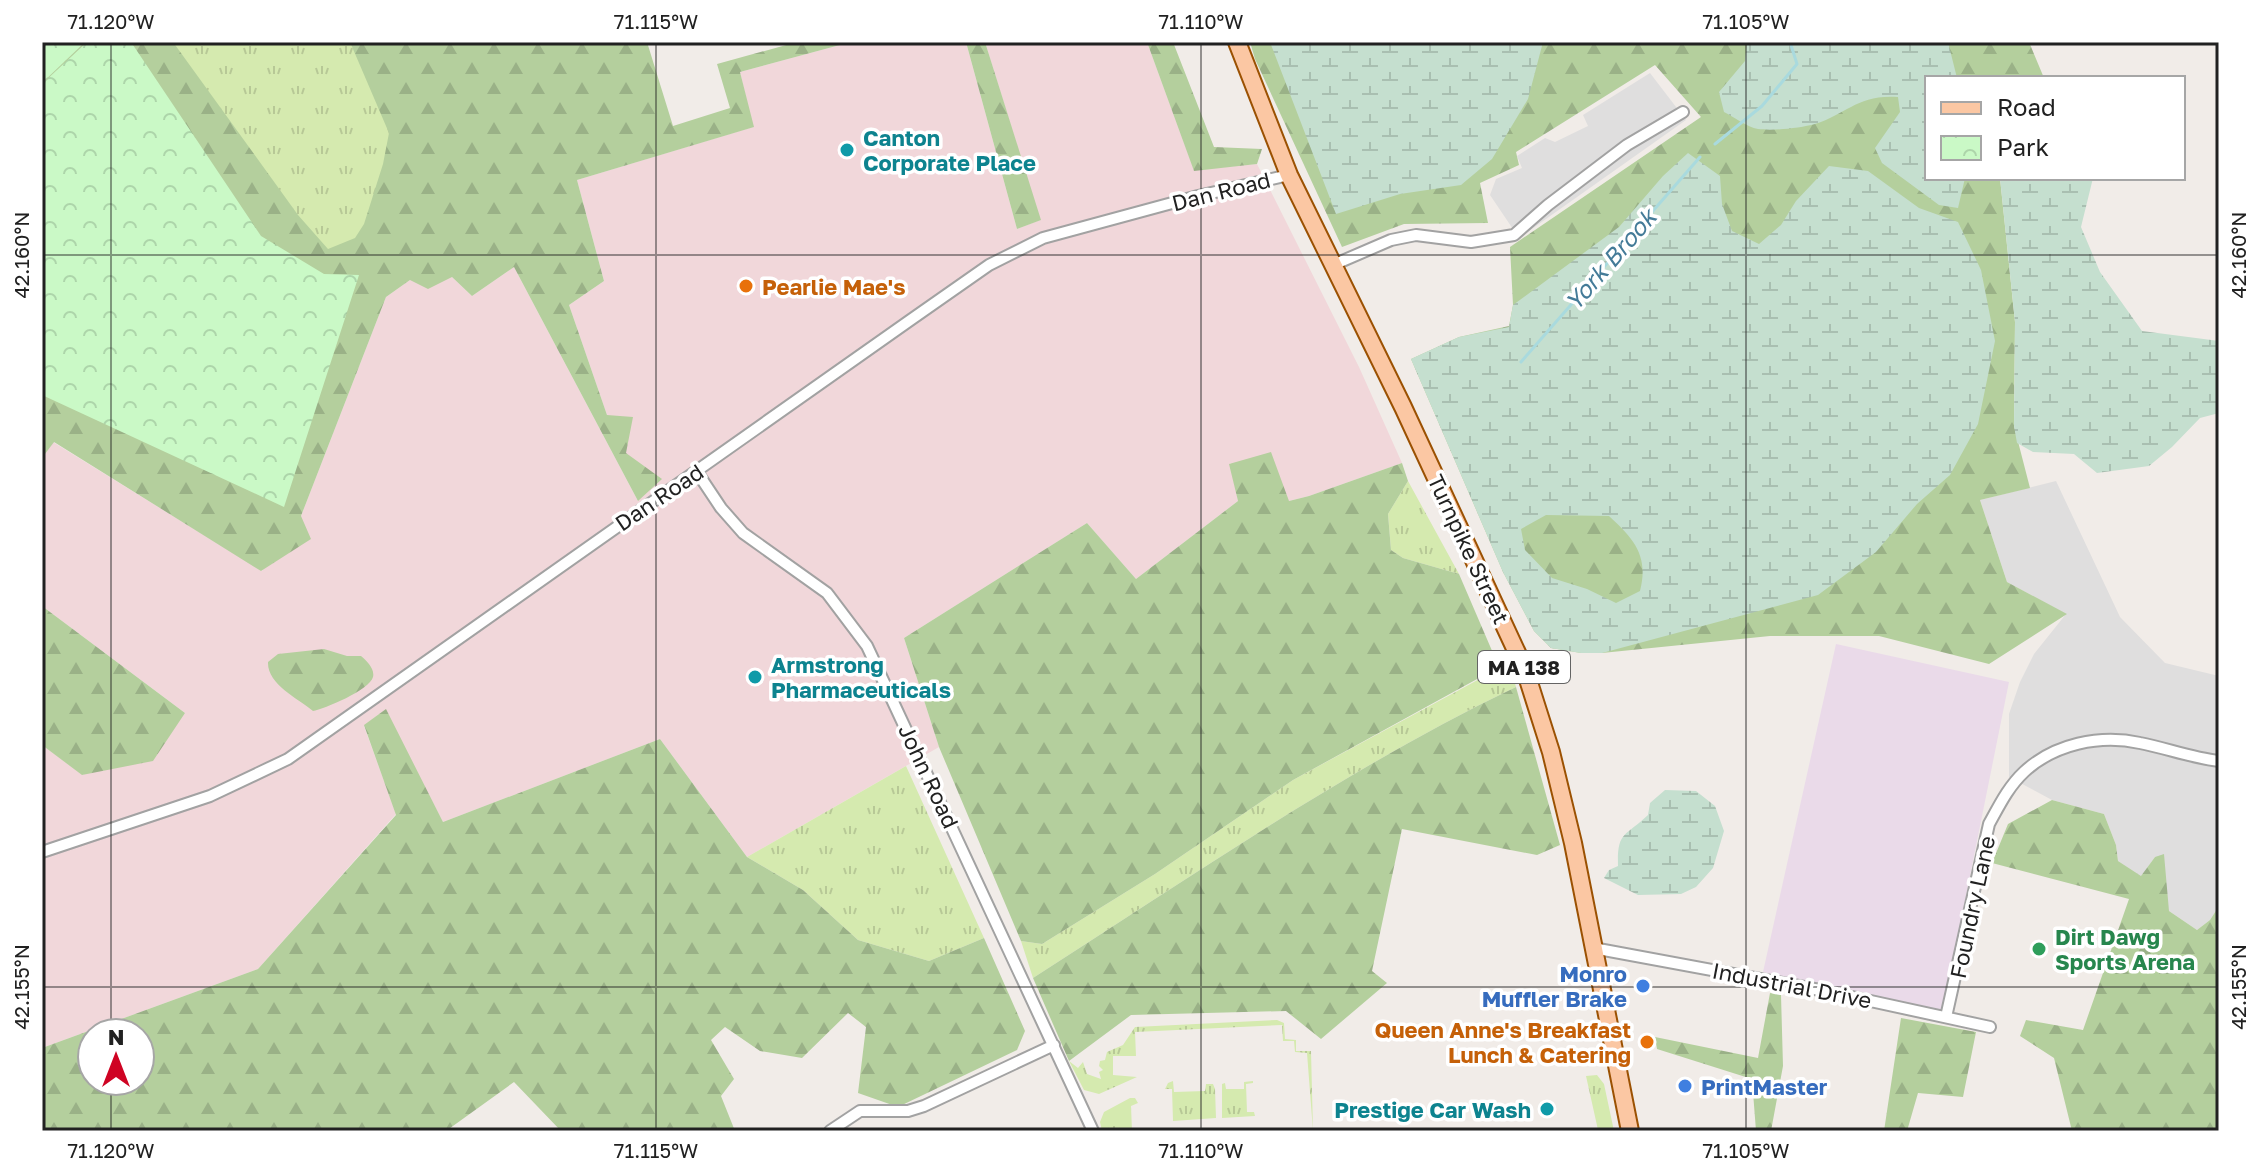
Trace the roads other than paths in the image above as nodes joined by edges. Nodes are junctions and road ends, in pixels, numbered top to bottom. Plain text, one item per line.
1 (1237, 42) edge
2 (1683, 112) dead end
3 (1289, 175) junction
4 (1333, 265) junction
5 (697, 472) junction
6 (2219, 761) edge
7 (42, 852) edge
8 (1593, 948) junction
9 (1946, 1017) junction
10 (1990, 1027) dead end
11 (1054, 1045) junction
12 (830, 1131) edge
13 (1093, 1131) edge
14 (1630, 1131) edge

1 - 3 main road, Turnpike Street / MA 138
2 - 4 street
3 - 4 main road, Turnpike Street / MA 138
3 - 5 street, Dan Road
4 - 8 main road, Turnpike Street / MA 138
5 - 7 street, Dan Road
5 - 11 street, John Road
6 - 9 street, Foundry Lane
8 - 9 street, Industrial Drive
8 - 14 main road, Turnpike Street / MA 138
9 - 10 street, Industrial Drive
11 - 12 street
11 - 13 street, John Road

